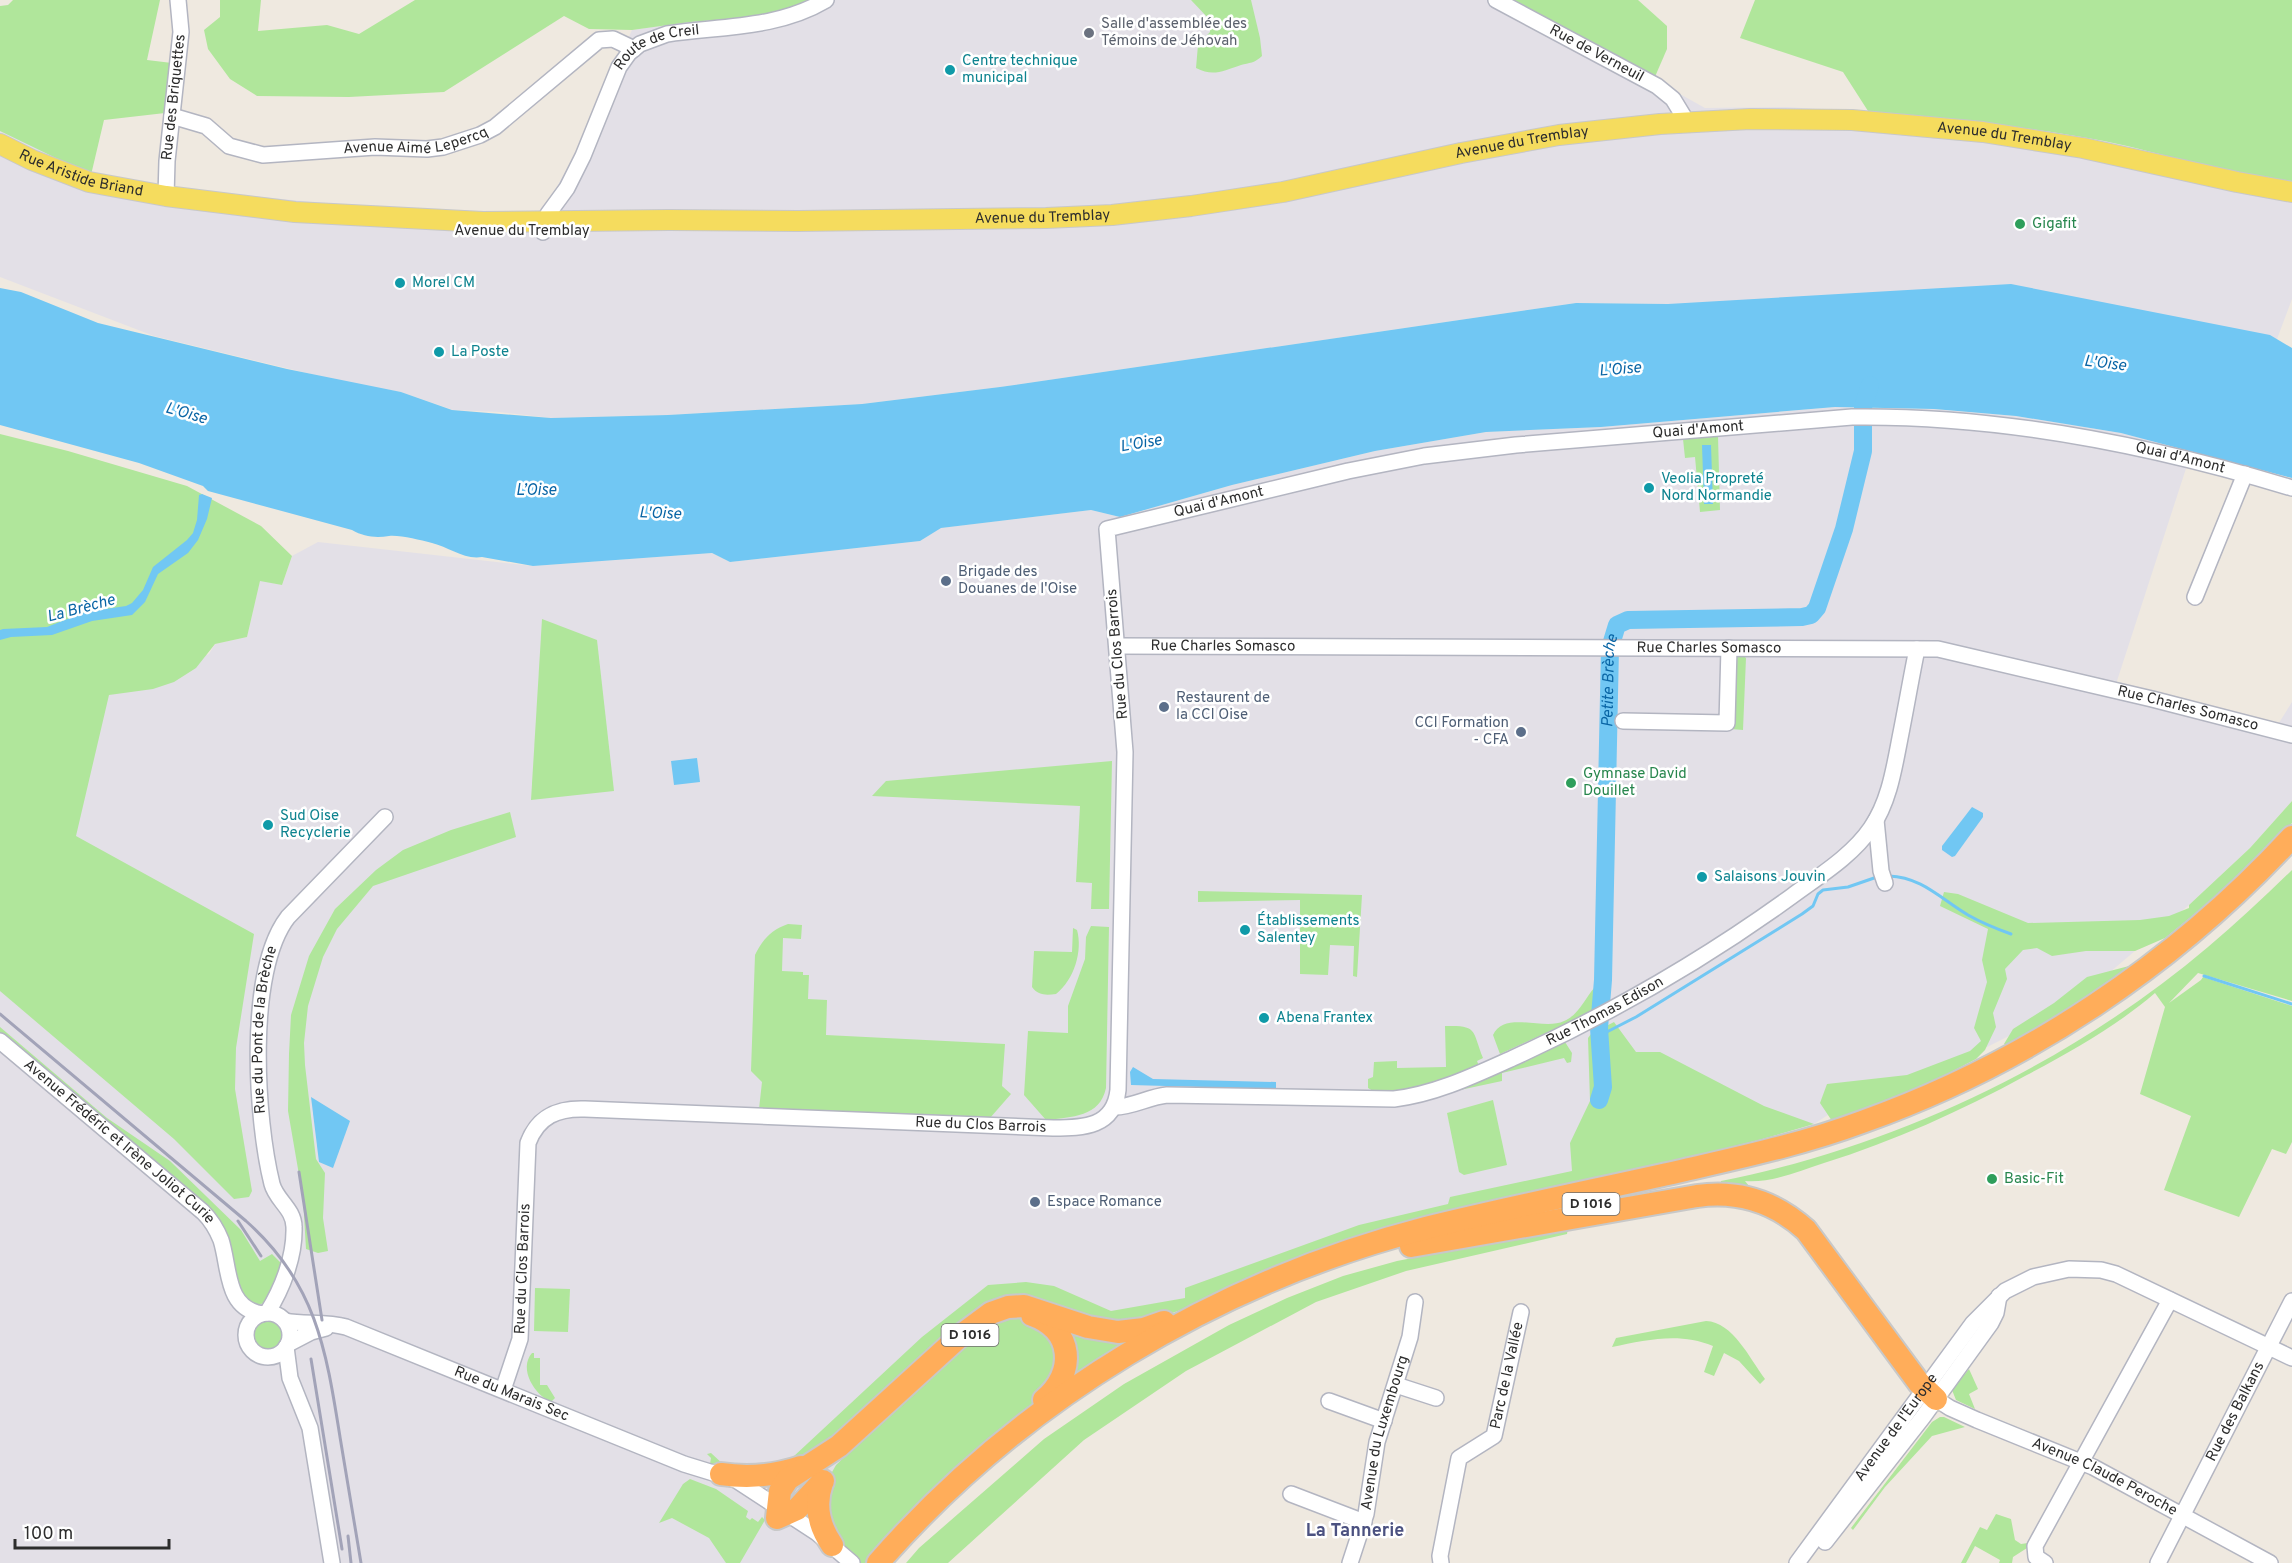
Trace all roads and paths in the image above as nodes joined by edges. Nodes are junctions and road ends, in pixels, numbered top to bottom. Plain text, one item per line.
1 (178, 0) edge
2 (826, 0) edge
3 (1496, 0) edge
4 (633, 49) junction
5 (172, 117) junction
6 (1687, 122) junction
7 (0, 144) edge
8 (2292, 192) edge
9 (166, 196) junction
10 (555, 222) junction
11 (2246, 474) junction
12 (2292, 488) edge
13 (1107, 529) joint
14 (2195, 597) dead end
15 (1117, 646) junction
16 (1729, 648) junction
17 (1917, 649) junction
18 (1623, 721) dead end
19 (2292, 735) edge
20 (386, 817) dead end
21 (1876, 820) junction
22 (2292, 837) edge
23 (2292, 856) edge
24 (1885, 883) dead end
25 (0, 1041) edge
26 (1115, 1107) junction
27 (1411, 1246) junction
28 (224, 1254) junction
29 (284, 1280) junction
30 (1260, 1286) junction
31 (2170, 1300) junction
32 (2292, 1301) edge
33 (1415, 1302) dead end
34 (1521, 1312) dead end
35 (265, 1313) junction
36 (283, 1319) junction
37 (338, 1325) junction
38 (246, 1334) junction
39 (287, 1346) junction
40 (2269, 1348) junction
41 (267, 1356) junction
42 (2292, 1358) edge
43 (1396, 1385) junction
44 (502, 1390) junction
45 (1930, 1394) junction
46 (298, 1398) junction
47 (1436, 1398) dead end
48 (1329, 1401) dead end
49 (1384, 1421) junction
50 (2082, 1461) junction
51 (684, 1464) junction
52 (971, 1469) junction
53 (815, 1473) junction
54 (721, 1474) junction
55 (1291, 1494) dead end
56 (780, 1513) junction
57 (2182, 1515) junction
58 (1364, 1522) junction
59 (837, 1554) edge
60 (2039, 1558) edge
61 (887, 1559) edge
62 (332, 1563) edge
63 (852, 1563) edge
64 (1350, 1563) edge
65 (1441, 1563) edge
66 (1797, 1563) edge
67 (1809, 1563) edge
68 (2158, 1563) edge
69 (2270, 1563) edge

1 - 5 street, Rue des Briquettes
2 - 4 street, Route de Creil
3 - 6 street, Rue de Verneuil
4 - 5 street, Avenue Aimé Lepercq
4 - 10 street, Route de Creil
5 - 9 street, Rue des Briquettes
6 - 8 main road, Avenue du Tremblay
6 - 10 main road, Avenue du Tremblay
7 - 9 main road, Rue Aristide Briand
9 - 10 main road, Avenue du Tremblay
11 - 12 street, Quai d'Amont
11 - 13 street, Quai d'Amont
11 - 14 street
13 - 15 street, Rue du Clos Barrois
15 - 16 street, Rue Charles Somasco
15 - 26 street, Rue du Clos Barrois
16 - 17 street, Rue Charles Somasco
16 - 18 street
17 - 19 street, Rue Charles Somasco
17 - 21 street, Rue Thomas Edison
20 - 29 street, Rue du Pont de la Brèche
21 - 24 street
21 - 26 street, Rue Thomas Edison
22 - 30 highway, D 1016
23 - 27 highway, D 1016
25 - 28 street, Avenue Frédéric et Irène Joliot Curie
26 - 44 street, Rue du Clos Barrois
27 - 45 highway, D 1016
27 - 61 highway, D 1016
28 - 35 street, Avenue Frédéric et Irène Joliot Curie
28 - 38 street, Avenue Frédéric et Irène Joliot Curie
29 - 35 street, Rue du Pont de la Brèche
29 - 36 street, Rue du Pont de la Brèche
30 - 52 highway, D 1016
30 - 53 highway, D 1016
31 - 40 street, Avenue de l'Europe
31 - 45 street, Avenue de l'Europe
31 - 50 street
32 - 40 street, Rue des Balkans
33 - 43 street, Avenue du Luxembourg
34 - 65 street, Parc de la Vallée
35 - 36 street
35 - 38 street
36 - 37 street, Rue du Marais Sec
36 - 39 street
37 - 39 street
37 - 44 street, Rue du Marais Sec
38 - 41 street
39 - 41 street
39 - 46 street
40 - 42 street, Avenue de l'Europe
40 - 57 street, Rue des Balkans
41 - 46 street
43 - 47 street
43 - 49 street, Avenue du Luxembourg
44 - 51 street, Rue du Marais Sec
45 - 50 street, Avenue Claude Peroche
45 - 66 street, Avenue de l'Europe
45 - 67 street, Avenue de l'Europe
46 - 62 street
48 - 49 street
49 - 58 street, Avenue du Luxembourg
50 - 57 street, Avenue Claude Peroche
50 - 60 street
51 - 54 street, Rue du Marais Sec
51 - 56 street, Rue du Marais Sec
52 - 53 highway, D 1016
52 - 61 highway, D 1016
53 - 54 highway, D 1016
53 - 56 highway, D 1016
53 - 59 highway, D 1016
54 - 56 street, Rue du Marais Sec
55 - 58 street
56 - 59 street, Rue du Marais Sec
57 - 68 street, Rue des Balkans
57 - 69 street, Avenue Claude Peroche
58 - 64 street, Avenue du Luxembourg
59 - 63 street, Rue du Marais Sec

